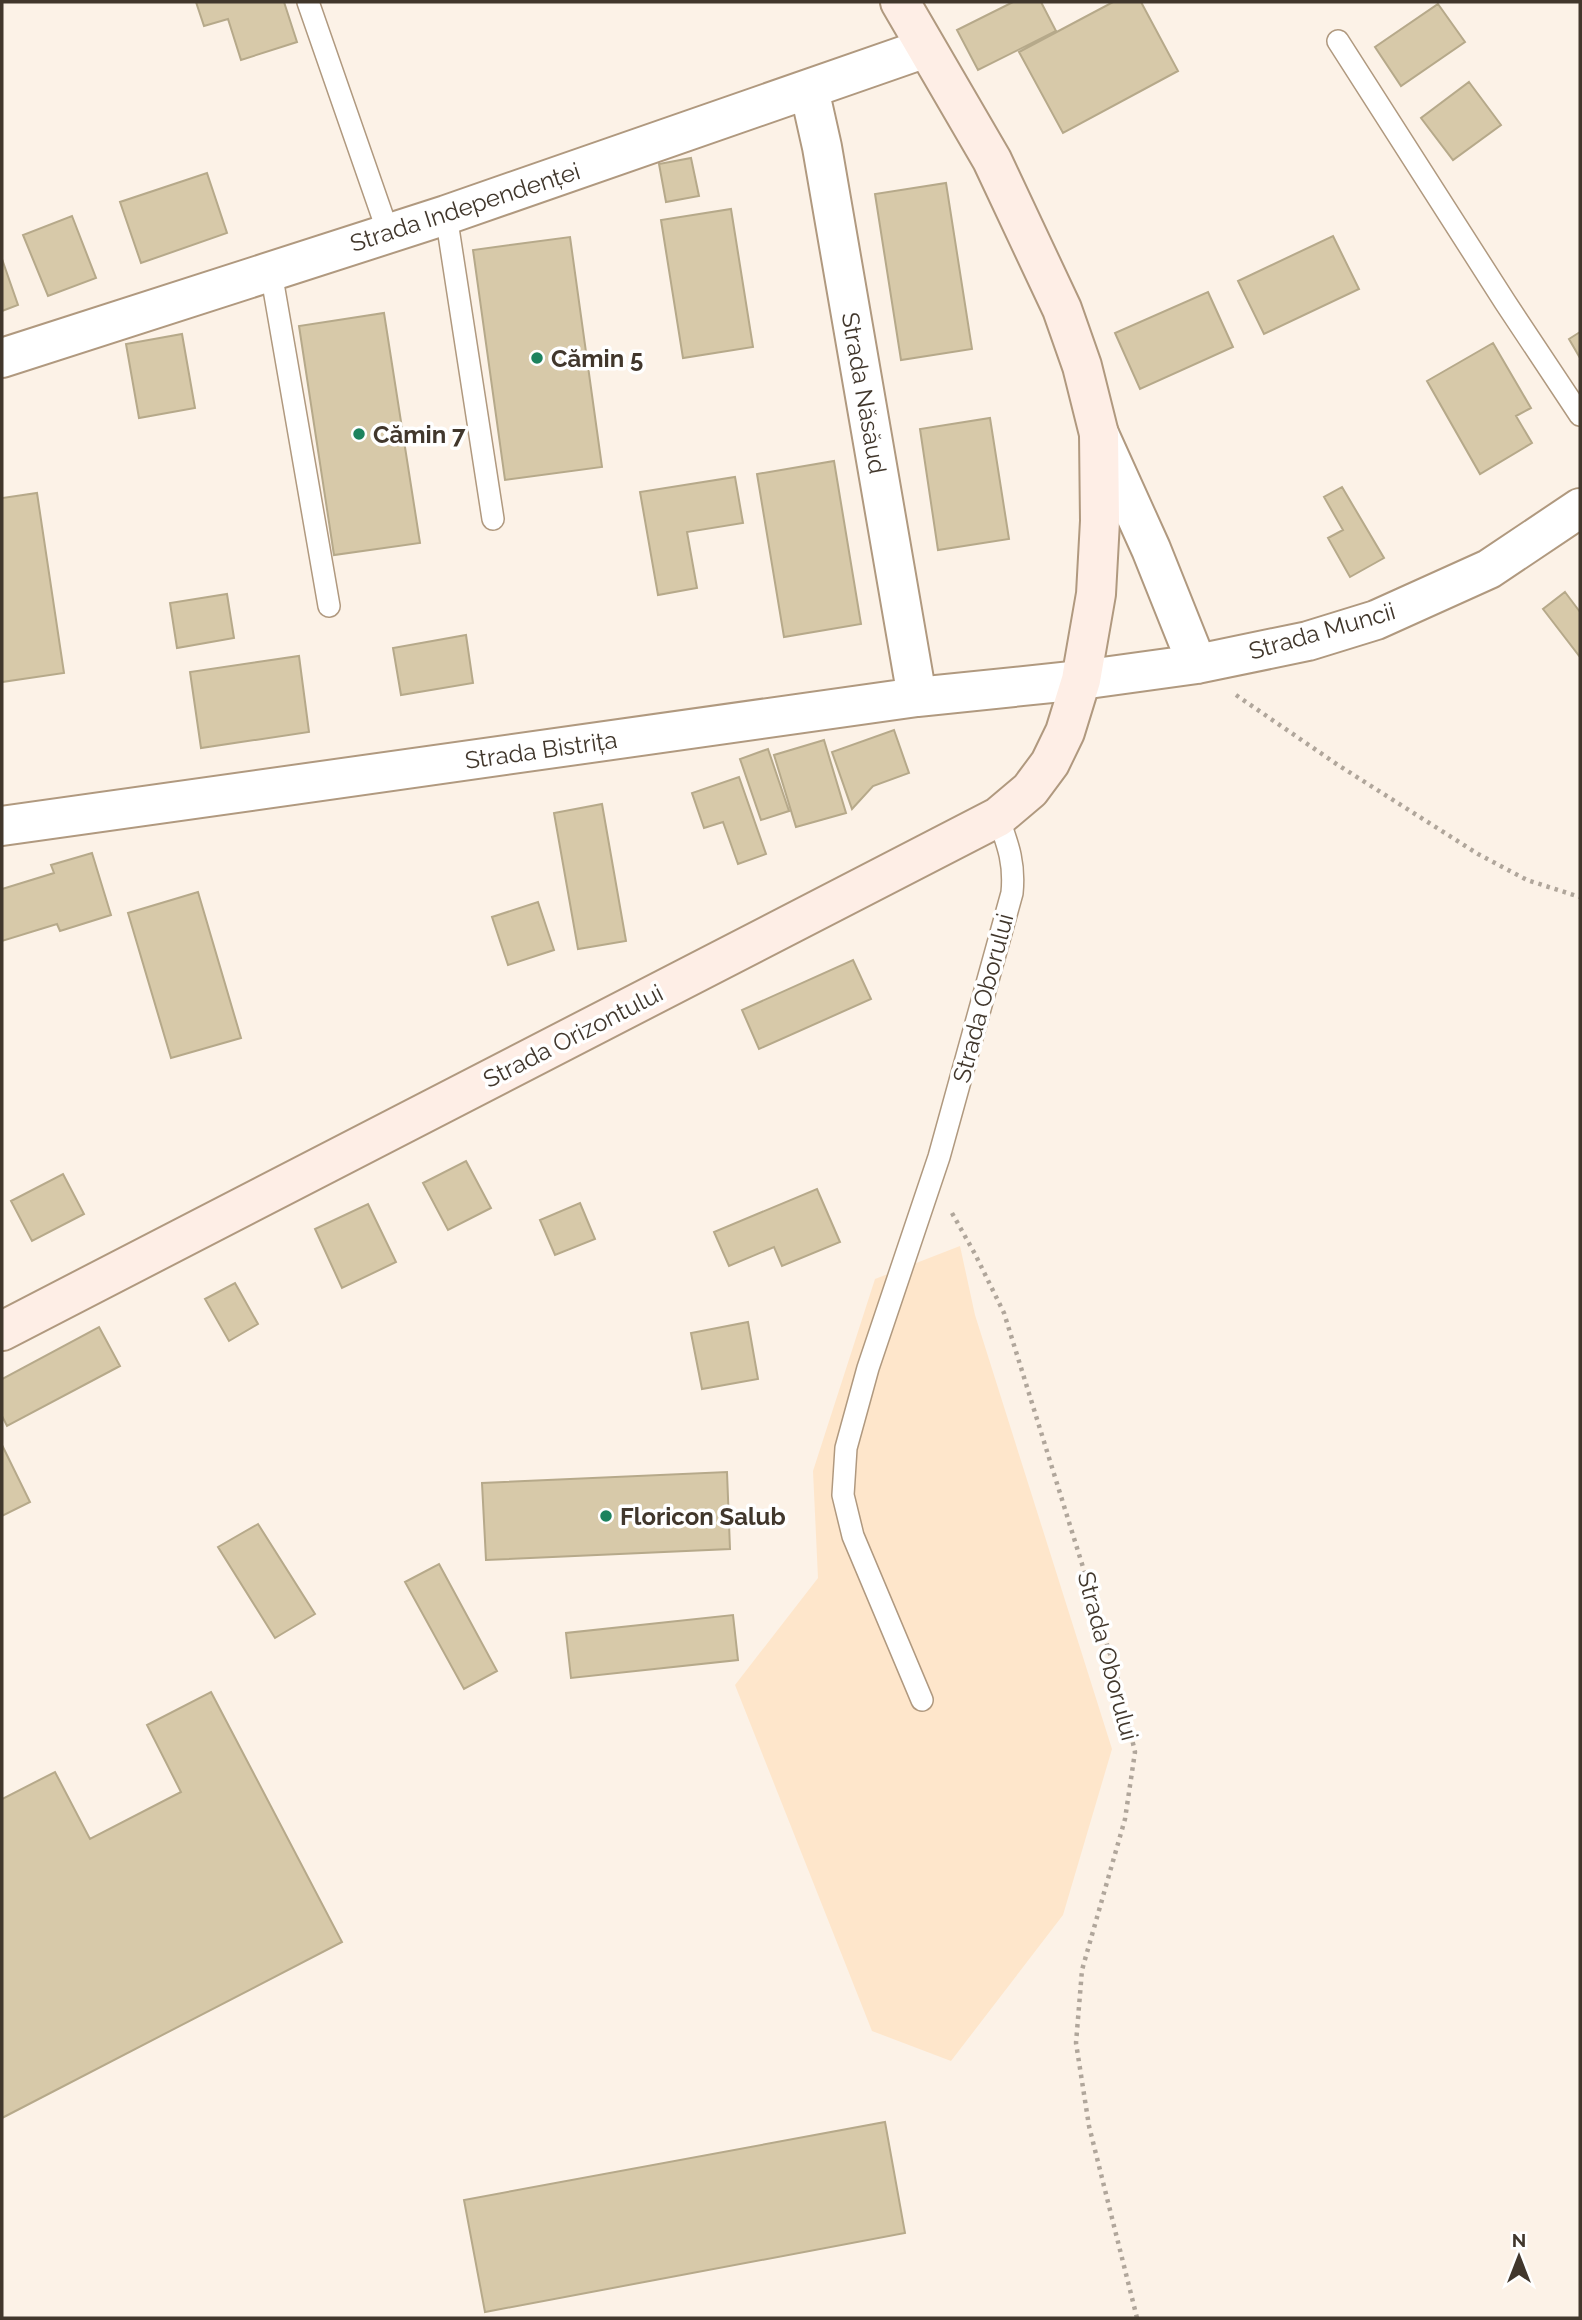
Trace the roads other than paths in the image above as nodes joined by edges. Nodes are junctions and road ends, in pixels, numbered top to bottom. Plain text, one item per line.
1 (308, 2) edge
2 (900, 2) edge
3 (1338, 40) dead end
4 (926, 48) junction
5 (809, 89) junction
6 (446, 215) junction
7 (388, 232) junction
8 (271, 272) junction
9 (2, 358) edge
10 (1580, 415) edge
11 (1098, 434) junction
12 (1580, 508) edge
13 (494, 519) dead end
14 (329, 606) dead end
15 (1197, 664) junction
16 (1081, 680) junction
17 (917, 697) junction
18 (998, 817) junction
19 (2, 826) edge
20 (2, 1331) edge
21 (922, 1700) dead end

1 - 7 lane
2 - 4 main road, Strada Orizontului
3 - 10 lane
4 - 5 street, Strada Independenței
4 - 11 main road, Strada Orizontului
5 - 6 street, Strada Independenței
5 - 17 street, Strada Năsăud
6 - 7 street, Strada Independenței
6 - 13 lane
7 - 8 street, Strada Independenței
8 - 9 street, Strada Independenței
8 - 14 lane
11 - 15 street
11 - 16 main road, Strada Orizontului
12 - 15 street, Strada Muncii
15 - 16 street, Strada Muncii
16 - 17 street, Strada Bistrița
16 - 18 main road, Strada Orizontului
17 - 19 street, Strada Bistrița
18 - 20 main road, Strada Orizontului
18 - 21 lane, Strada Oborului

